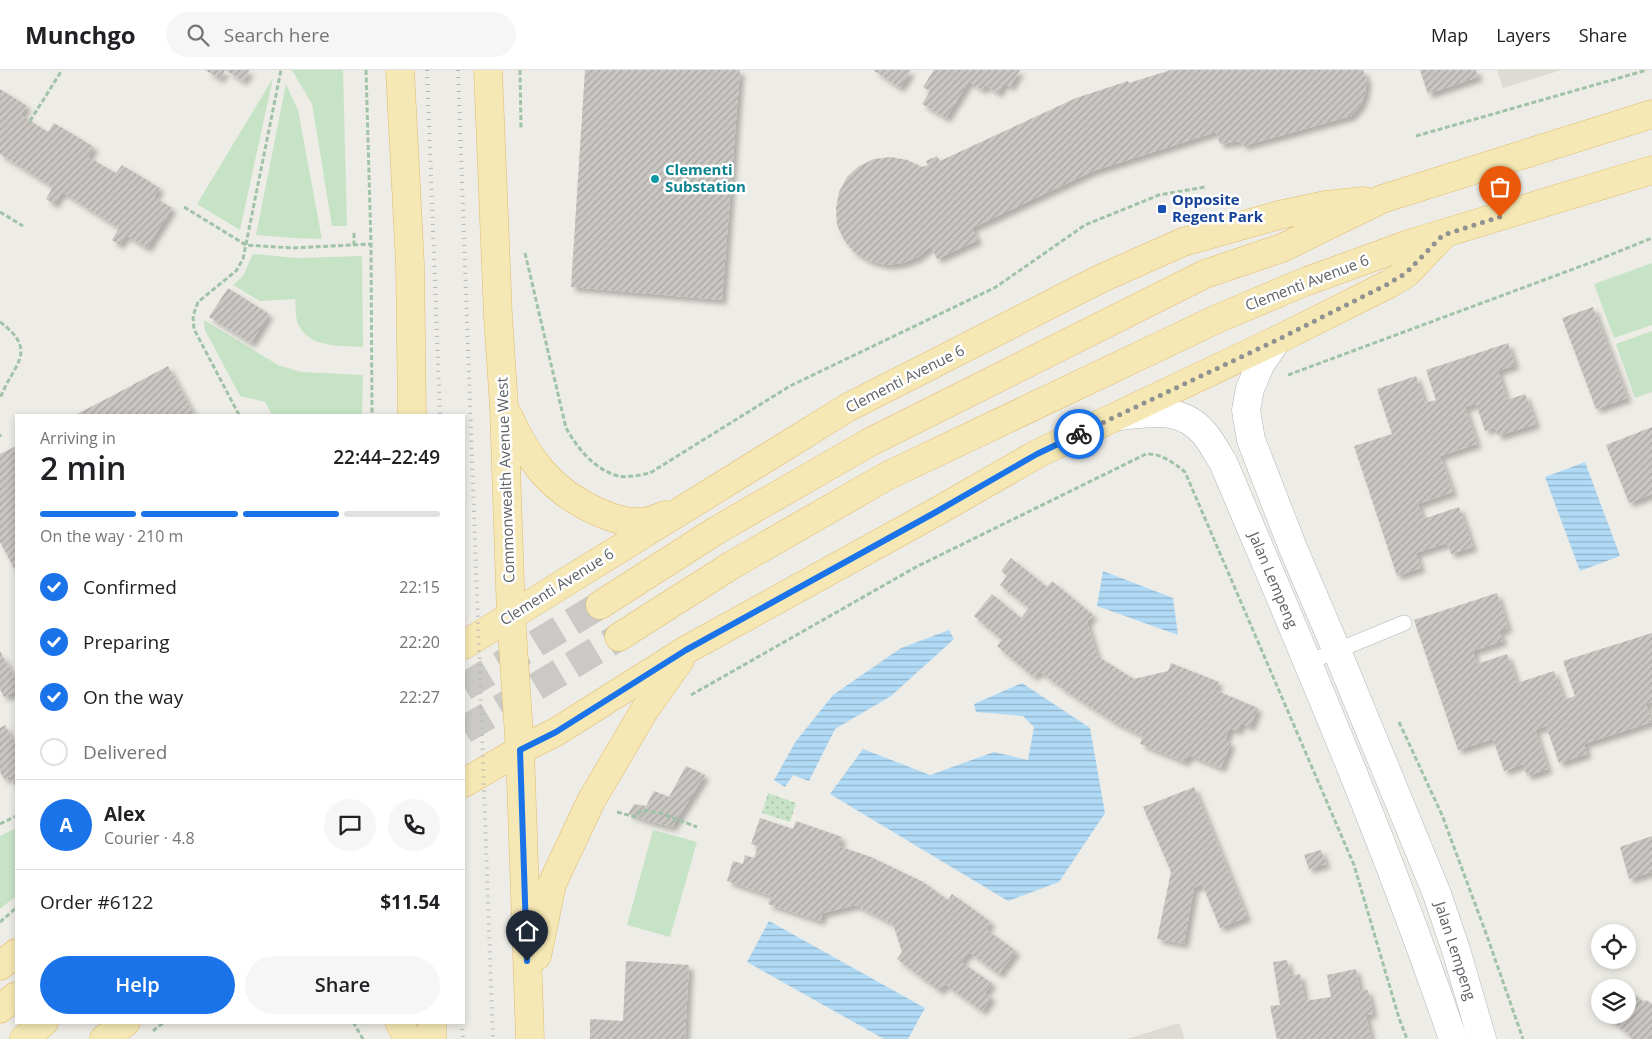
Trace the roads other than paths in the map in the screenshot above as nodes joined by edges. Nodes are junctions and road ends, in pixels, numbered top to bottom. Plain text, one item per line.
1 (400, 70) edge
2 (488, 70) edge
3 (1652, 114) edge
4 (1652, 170) edge
5 (1382, 199) junction
6 (1443, 235) junction
7 (1277, 340) junction
8 (504, 407) junction
9 (412, 414) edge
10 (1116, 416) junction
11 (686, 509) junction
12 (600, 605) tunnel mouth
13 (511, 616) junction
14 (1404, 623) dead end
15 (619, 637) tunnel mouth
16 (465, 644) edge
17 (686, 650) junction
18 (1337, 650) junction
19 (1309, 662) junction
20 (520, 750) junction
21 (465, 782) edge
22 (1398, 800) junction
23 (1371, 817) junction
24 (1412, 836) junction
25 (1383, 851) junction
26 (15, 954) edge
27 (0, 966) edge
28 (15, 997) edge
29 (528, 1000) junction
30 (0, 1010) edge
31 (42, 1024) edge
32 (123, 1024) edge
33 (400, 1024) edge
34 (432, 1024) edge
35 (24, 1039) edge
36 (104, 1039) edge
37 (408, 1039) edge
38 (432, 1039) edge
39 (530, 1039) edge
40 (1453, 1039) edge
41 (1482, 1039) edge

1 - 9 main road
2 - 8 main road, Commonwealth Avenue West
3 - 5 main road, Clementi Avenue 6
4 - 6 main road, Clementi Avenue 6
5 - 11 main road, Clementi Avenue 6
5 - 12 main road, Clementi Avenue 6
6 - 7 main road, Clementi Avenue 6
6 - 15 main road, Clementi Avenue 6
7 - 10 main road, Clementi Avenue 6
7 - 18 street, Jalan Lempeng
8 - 11 main road
8 - 13 main road, Commonwealth Avenue West
10 - 17 main road, Clementi Avenue 6
10 - 19 street, Jalan Lempeng
11 - 13 main road, Clementi Avenue 6
13 - 16 main road, Clementi Avenue 6
13 - 20 main road, Commonwealth Avenue West
14 - 18 lane
17 - 20 main road, Clementi Avenue 6
17 - 29 main road
18 - 19 lane
18 - 22 street, Jalan Lempeng
19 - 23 street, Jalan Lempeng
20 - 21 main road, Clementi Avenue 6
20 - 29 main road, Commonwealth Avenue West
22 - 23 lane
22 - 24 street, Jalan Lempeng
23 - 25 street, Jalan Lempeng
24 - 25 lane
24 - 41 street, Jalan Lempeng
25 - 40 street, Jalan Lempeng
26 - 27 main road
28 - 30 main road
29 - 39 main road, Commonwealth Avenue West
31 - 35 main road
32 - 36 main road
33 - 37 main road
34 - 38 main road

